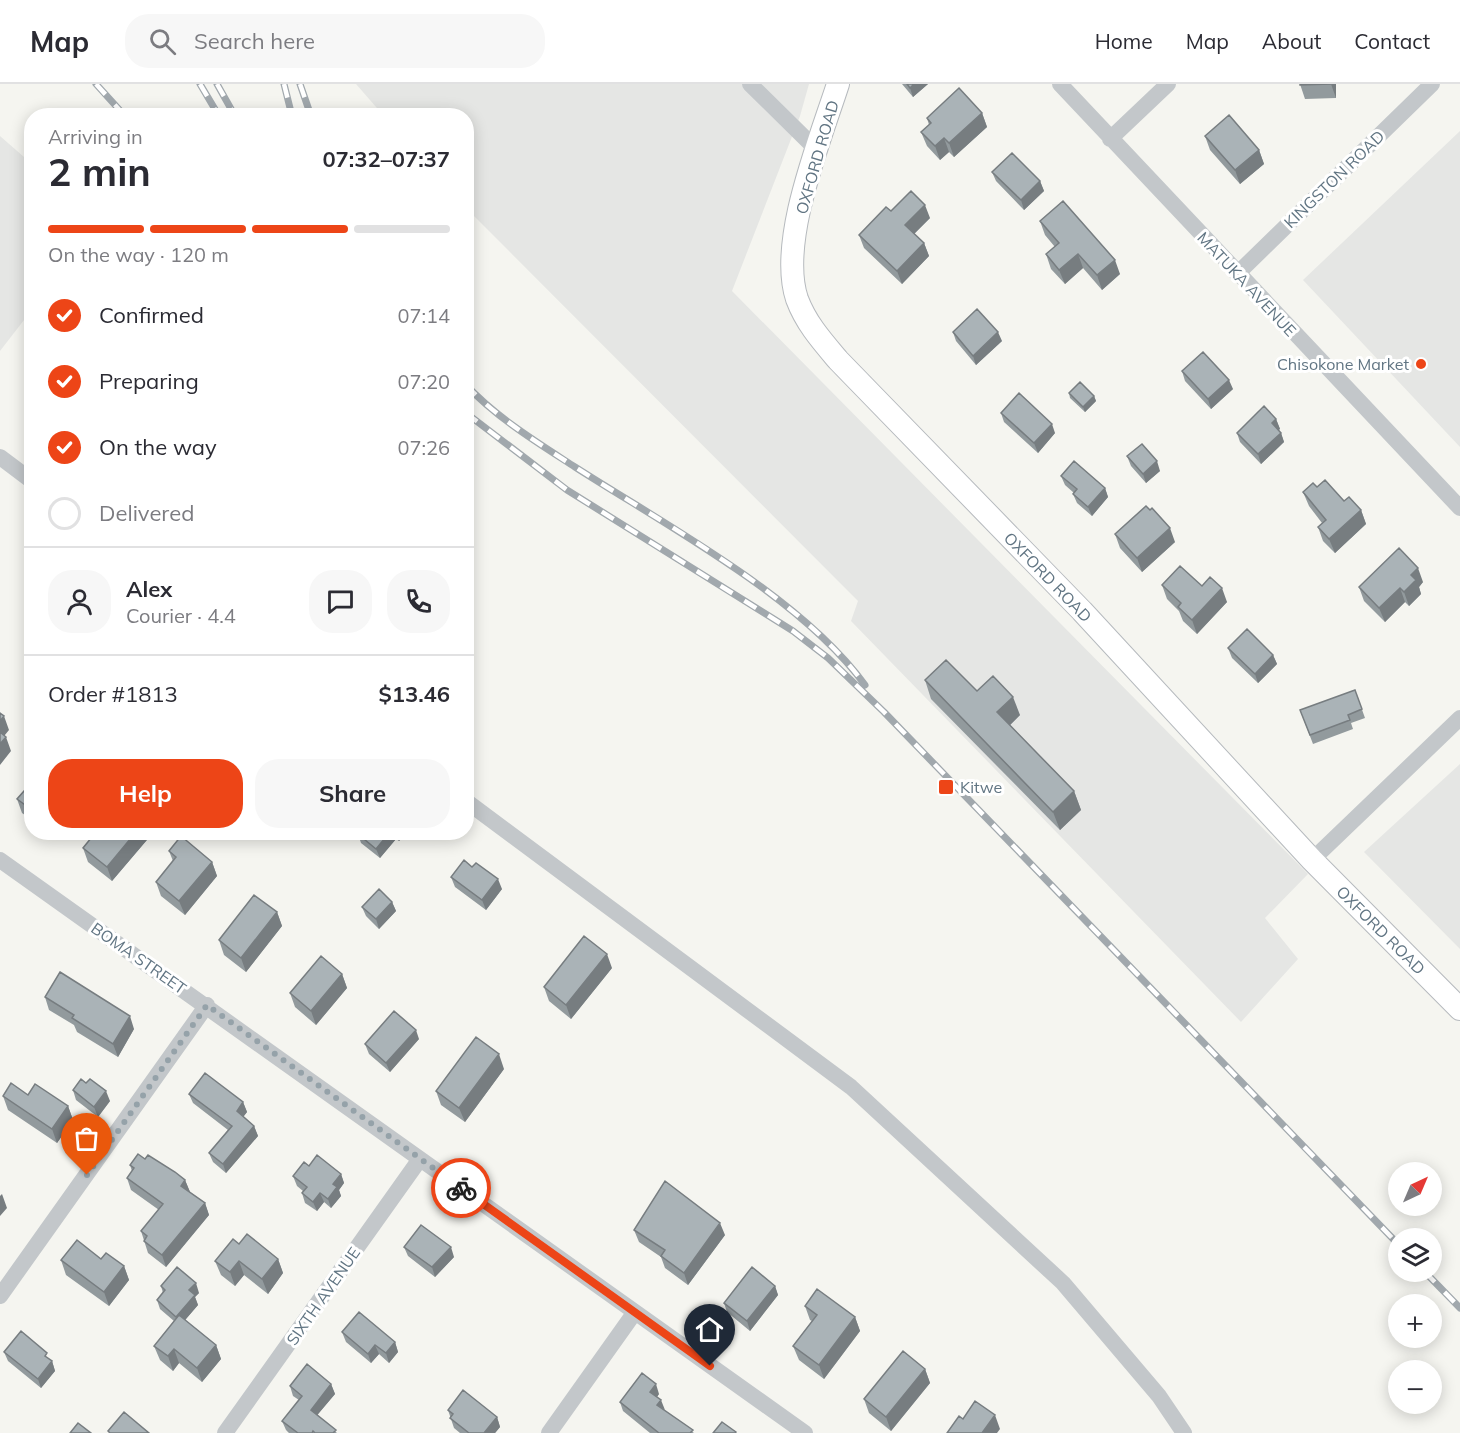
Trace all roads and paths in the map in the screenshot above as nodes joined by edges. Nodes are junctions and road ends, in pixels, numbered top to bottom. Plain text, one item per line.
1 (750, 84) edge
2 (838, 84) edge
3 (1060, 84) edge
4 (1168, 84) edge
5 (1432, 84) edge
6 (1110, 139) junction
7 (817, 150) junction
8 (1237, 274) junction
9 (0, 458) edge
10 (24, 475) edge
11 (1460, 508) edge
12 (1460, 718) edge
13 (474, 807) edge
14 (0, 860) edge
15 (1312, 860) junction
16 (207, 1005) junction
17 (1460, 1010) edge
18 (420, 1159) junction
19 (0, 1296) edge
20 (635, 1312) junction
21 (225, 1433) edge
22 (549, 1433) edge
23 (805, 1433) edge
24 (1184, 1433) edge

1 - 7 street
2 - 7 main road, OXFORD ROAD
3 - 6 street, MATUKA AVENUE
4 - 6 street
5 - 8 street, KINGSTON ROAD
6 - 8 street, MATUKA AVENUE
7 - 15 main road, OXFORD ROAD
8 - 11 street, MATUKA AVENUE
9 - 10 street
12 - 15 street
13 - 24 street
14 - 16 street, BOMA STREET
15 - 17 main road, OXFORD ROAD
16 - 18 street, BOMA STREET
16 - 19 street
18 - 20 street, BOMA STREET
18 - 21 street, SIXTH AVENUE
20 - 22 street
20 - 23 street, BOMA STREET

